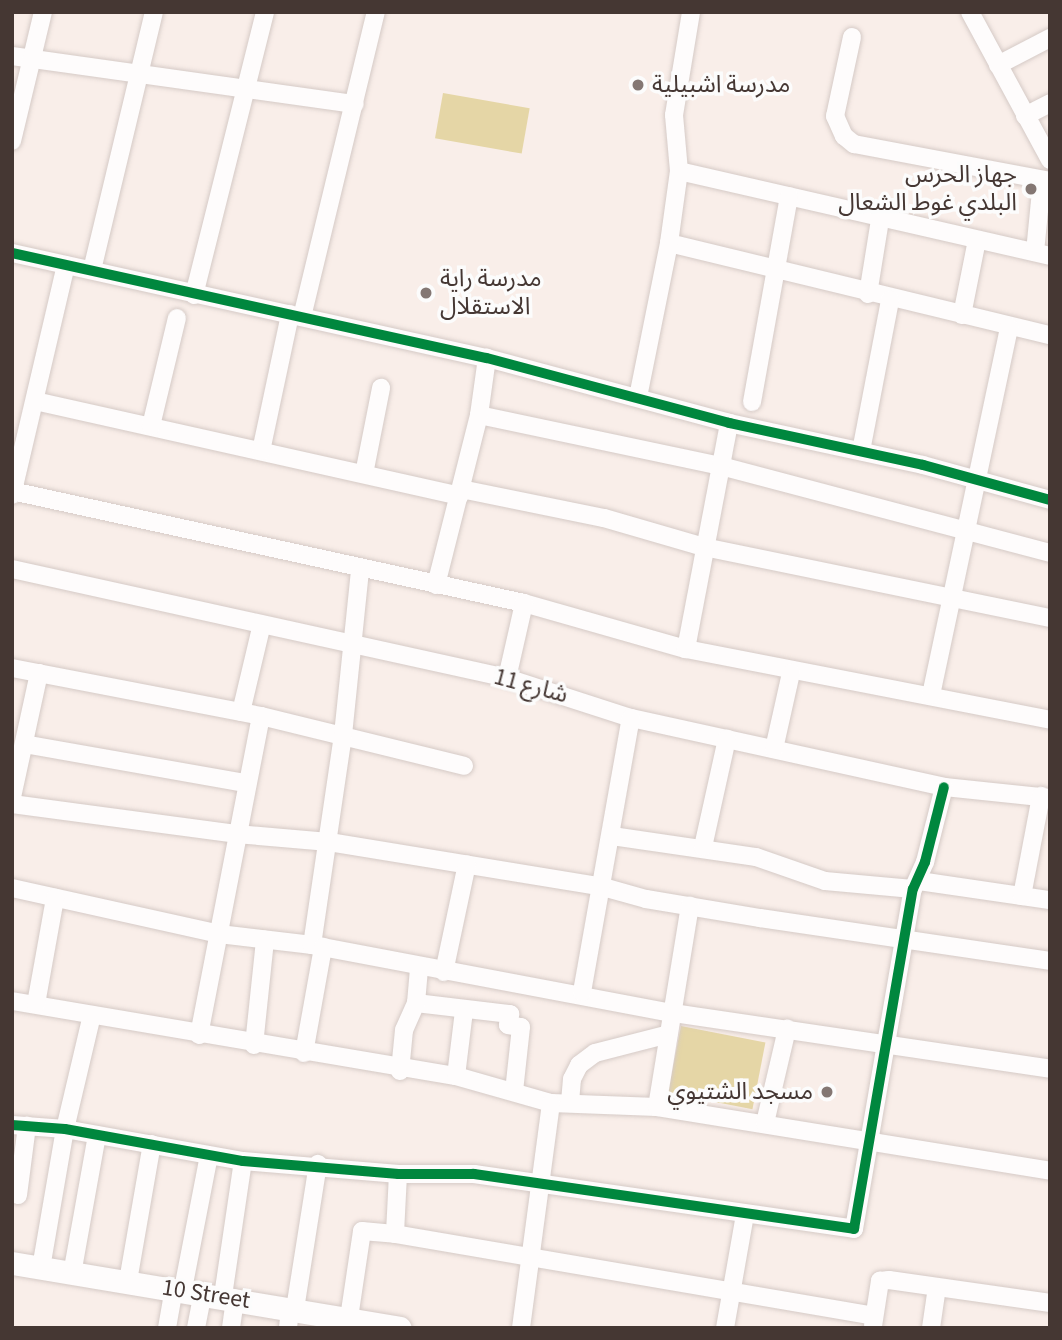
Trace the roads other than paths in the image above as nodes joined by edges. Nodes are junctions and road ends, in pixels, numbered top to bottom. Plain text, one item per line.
1 (43, 12) edge
2 (154, 12) edge
3 (265, 12) edge
4 (376, 12) edge
5 (691, 12) edge
6 (973, 13) edge
7 (852, 37) dead end
8 (1050, 38) edge
9 (12, 55) edge
10 (33, 58) junction
11 (998, 65) junction
12 (140, 74) junction
13 (247, 89) junction
14 (1050, 103) edge
15 (355, 104) junction
16 (1025, 116) junction
17 (12, 141) edge
18 (1050, 160) edge
19 (679, 171) junction
20 (1046, 181) edge
21 (789, 195) junction
22 (880, 220) junction
23 (977, 240) junction
24 (669, 243) junction
25 (12, 253) edge
26 (1042, 254) edge
27 (66, 265) junction
28 (776, 269) junction
29 (92, 270) junction
30 (868, 294) junction
31 (194, 295) junction
32 (890, 300) junction
33 (296, 316) junction
34 (962, 316) junction
35 (177, 318) dead end
36 (1009, 327) junction
37 (1050, 335) edge
38 (487, 358) junction
39 (381, 388) dead end
40 (638, 397) junction
41 (35, 401) junction
42 (752, 402) dead end
43 (479, 415) junction
44 (729, 423) junction
45 (151, 426) junction
46 (261, 451) junction
47 (861, 451) junction
48 (721, 466) junction
49 (364, 474) junction
50 (974, 480) junction
51 (13, 492) edge
52 (460, 493) junction
53 (1050, 500) edge
54 (964, 533) junction
55 (704, 547) junction
56 (1050, 553) edge
57 (12, 569) edge
58 (360, 570) junction
59 (436, 585) junction
60 (951, 600) junction
61 (524, 603) junction
62 (1050, 618) edge
63 (262, 624) junction
64 (354, 644) junction
65 (686, 649) junction
66 (12, 668) edge
67 (39, 673) junction
68 (791, 673) junction
69 (507, 678) junction
70 (931, 695) junction
71 (241, 712) junction
72 (261, 716) junction
73 (631, 718) junction
74 (1050, 720) edge
75 (343, 735) junction
76 (21, 736) edge
77 (727, 739) junction
78 (774, 749) junction
79 (464, 766) dead end
80 (246, 783) junction
81 (944, 787) junction
82 (12, 797) edge
83 (1045, 797) edge
84 (12, 804) edge
85 (236, 834) junction
86 (612, 836) junction
87 (329, 842) junction
88 (703, 847) junction
89 (467, 864) junction
90 (916, 885) junction
91 (603, 887) junction
92 (12, 888) edge
93 (1023, 896) junction
94 (55, 898) junction
95 (1050, 900) edge
96 (691, 906) junction
97 (219, 934) junction
98 (905, 937) junction
99 (265, 940) junction
100 (318, 946) junction
101 (1050, 961) edge
102 (419, 967) junction
103 (444, 972) junction
104 (582, 992) junction
105 (12, 1001) edge
106 (416, 1003) junction
107 (36, 1004) junction
108 (464, 1011) junction
109 (673, 1013) junction
110 (92, 1015) junction
111 (787, 1029) junction
112 (669, 1034) junction
113 (199, 1035) junction
114 (888, 1042) junction
115 (254, 1045) junction
116 (304, 1053) junction
117 (1050, 1069) edge
118 (400, 1070) junction
119 (456, 1076) junction
120 (514, 1091) junction
121 (570, 1102) junction
122 (551, 1103) junction
123 (656, 1107) junction
124 (765, 1123) junction
125 (20, 1126) edge
126 (65, 1129) junction
127 (96, 1135) junction
128 (868, 1141) junction
129 (152, 1144) junction
130 (209, 1154) junction
131 (243, 1161) junction
132 (317, 1164) junction
133 (1050, 1171) edge
134 (398, 1174) junction
135 (537, 1183) junction
136 (18, 1195) dead end
137 (746, 1214) junction
138 (395, 1234) junction
139 (528, 1259) junction
140 (12, 1263) edge
141 (41, 1268) junction
142 (12, 1272) edge
143 (72, 1274) junction
144 (128, 1282) junction
145 (937, 1287) junction
146 (732, 1290) junction
147 (210, 1302) edge
148 (1050, 1303) edge
149 (349, 1318) junction
150 (291, 1319) edge
151 (873, 1322) edge
152 (167, 1328) edge
153 (196, 1328) edge
154 (328, 1328) edge
155 (400, 1328) edge
156 (522, 1328) edge
157 (725, 1328) edge
158 (932, 1328) edge

1 - 10 street
2 - 12 street
3 - 13 street
4 - 15 street
5 - 19 street
6 - 11 street
7 - 20 street
8 - 11 street
9 - 10 street
10 - 12 street
10 - 17 street
11 - 16 street
12 - 13 street
12 - 29 street
13 - 15 street
13 - 31 street
14 - 16 street
15 - 33 street
16 - 18 street
19 - 21 street
19 - 24 street
20 - 26 street
21 - 22 street
21 - 28 street
22 - 23 street
22 - 30 street
23 - 26 street
23 - 34 street
24 - 28 street
24 - 40 street
25 - 27 street
27 - 29 street
27 - 41 street
28 - 30 street
28 - 42 street
29 - 31 street
30 - 32 street
31 - 33 street
32 - 34 street
32 - 47 street
33 - 38 street
33 - 46 street
34 - 36 street
35 - 45 street
36 - 37 street
36 - 50 street
38 - 40 street
38 - 43 street
39 - 49 street
40 - 44 street
41 - 45 street
41 - 51 street
43 - 48 street
43 - 52 street
44 - 47 street
44 - 48 street
45 - 46 street
46 - 49 street
47 - 50 street
48 - 54 street
48 - 55 street
49 - 52 street
50 - 53 street
50 - 54 street
51 - 58 street
52 - 55 street
52 - 59 street
54 - 56 street
54 - 60 street
55 - 60 street
55 - 65 street
57 - 63 street, شارع 11
58 - 59 street
58 - 64 street
59 - 61 street
60 - 62 street
60 - 70 street
61 - 65 street
61 - 69 street
63 - 64 street, شارع 11
63 - 71 street
64 - 69 street, شارع 11
64 - 75 street
65 - 68 street
66 - 67 street
67 - 71 street
67 - 76 street
68 - 70 street
68 - 78 street
69 - 73 street, شارع 11
70 - 74 street
71 - 72 street
72 - 75 street
72 - 80 street
73 - 77 street, شارع 11
73 - 86 street
75 - 79 street
75 - 87 street
76 - 80 street
76 - 82 street
77 - 78 street, شارع 11
77 - 88 street
78 - 81 street, شارع 11
80 - 85 street
81 - 83 street, شارع 11
81 - 90 street
83 - 93 street
84 - 85 street
85 - 87 street
85 - 97 street
86 - 88 street
86 - 91 street
87 - 89 street
87 - 100 street
88 - 90 street
89 - 91 street
89 - 103 street
90 - 93 street
90 - 98 street
91 - 96 street
91 - 104 street
92 - 94 street
93 - 95 street
94 - 97 street
94 - 107 street
96 - 98 street
96 - 109 street
97 - 99 street
97 - 113 street
98 - 101 street
98 - 114 street
99 - 100 street
99 - 115 street
100 - 102 street
100 - 116 street
102 - 103 street
102 - 106 street
103 - 104 street
104 - 109 street
105 - 107 street
106 - 108 street
106 - 118 street
107 - 110 street
108 - 119 street
108 - 120 street
109 - 111 street
109 - 112 street
110 - 113 street
110 - 126 street
111 - 114 street
111 - 124 street
112 - 121 street
112 - 123 street
113 - 115 street
114 - 117 street
114 - 128 street
115 - 116 street
116 - 118 street
118 - 119 street
119 - 120 street
120 - 122 street
121 - 122 street
121 - 123 street
122 - 135 street
123 - 124 street
124 - 128 street
125 - 126 street
125 - 136 street
126 - 127 street
126 - 141 street
127 - 129 street
127 - 143 street
128 - 133 street
128 - 137 street
129 - 130 street
129 - 144 street
130 - 131 street
130 - 147 street
131 - 132 street
131 - 147 street
132 - 134 street
132 - 150 street
134 - 135 street
134 - 138 street
135 - 137 street
135 - 139 street
137 - 146 street
138 - 139 street
138 - 149 street
139 - 146 street
139 - 156 street
140 - 141 main road, 10 Street
141 - 143 main road, 10 Street
142 - 147 main road, 10 Street
143 - 144 main road, 10 Street
144 - 147 main road, 10 Street
145 - 148 street
145 - 151 street
145 - 158 street
146 - 151 street
146 - 157 street
147 - 150 main road, 10 Street
147 - 152 street
147 - 153 street
149 - 150 main road, 10 Street
149 - 155 main road, 10 Street
150 - 154 main road, 10 Street

